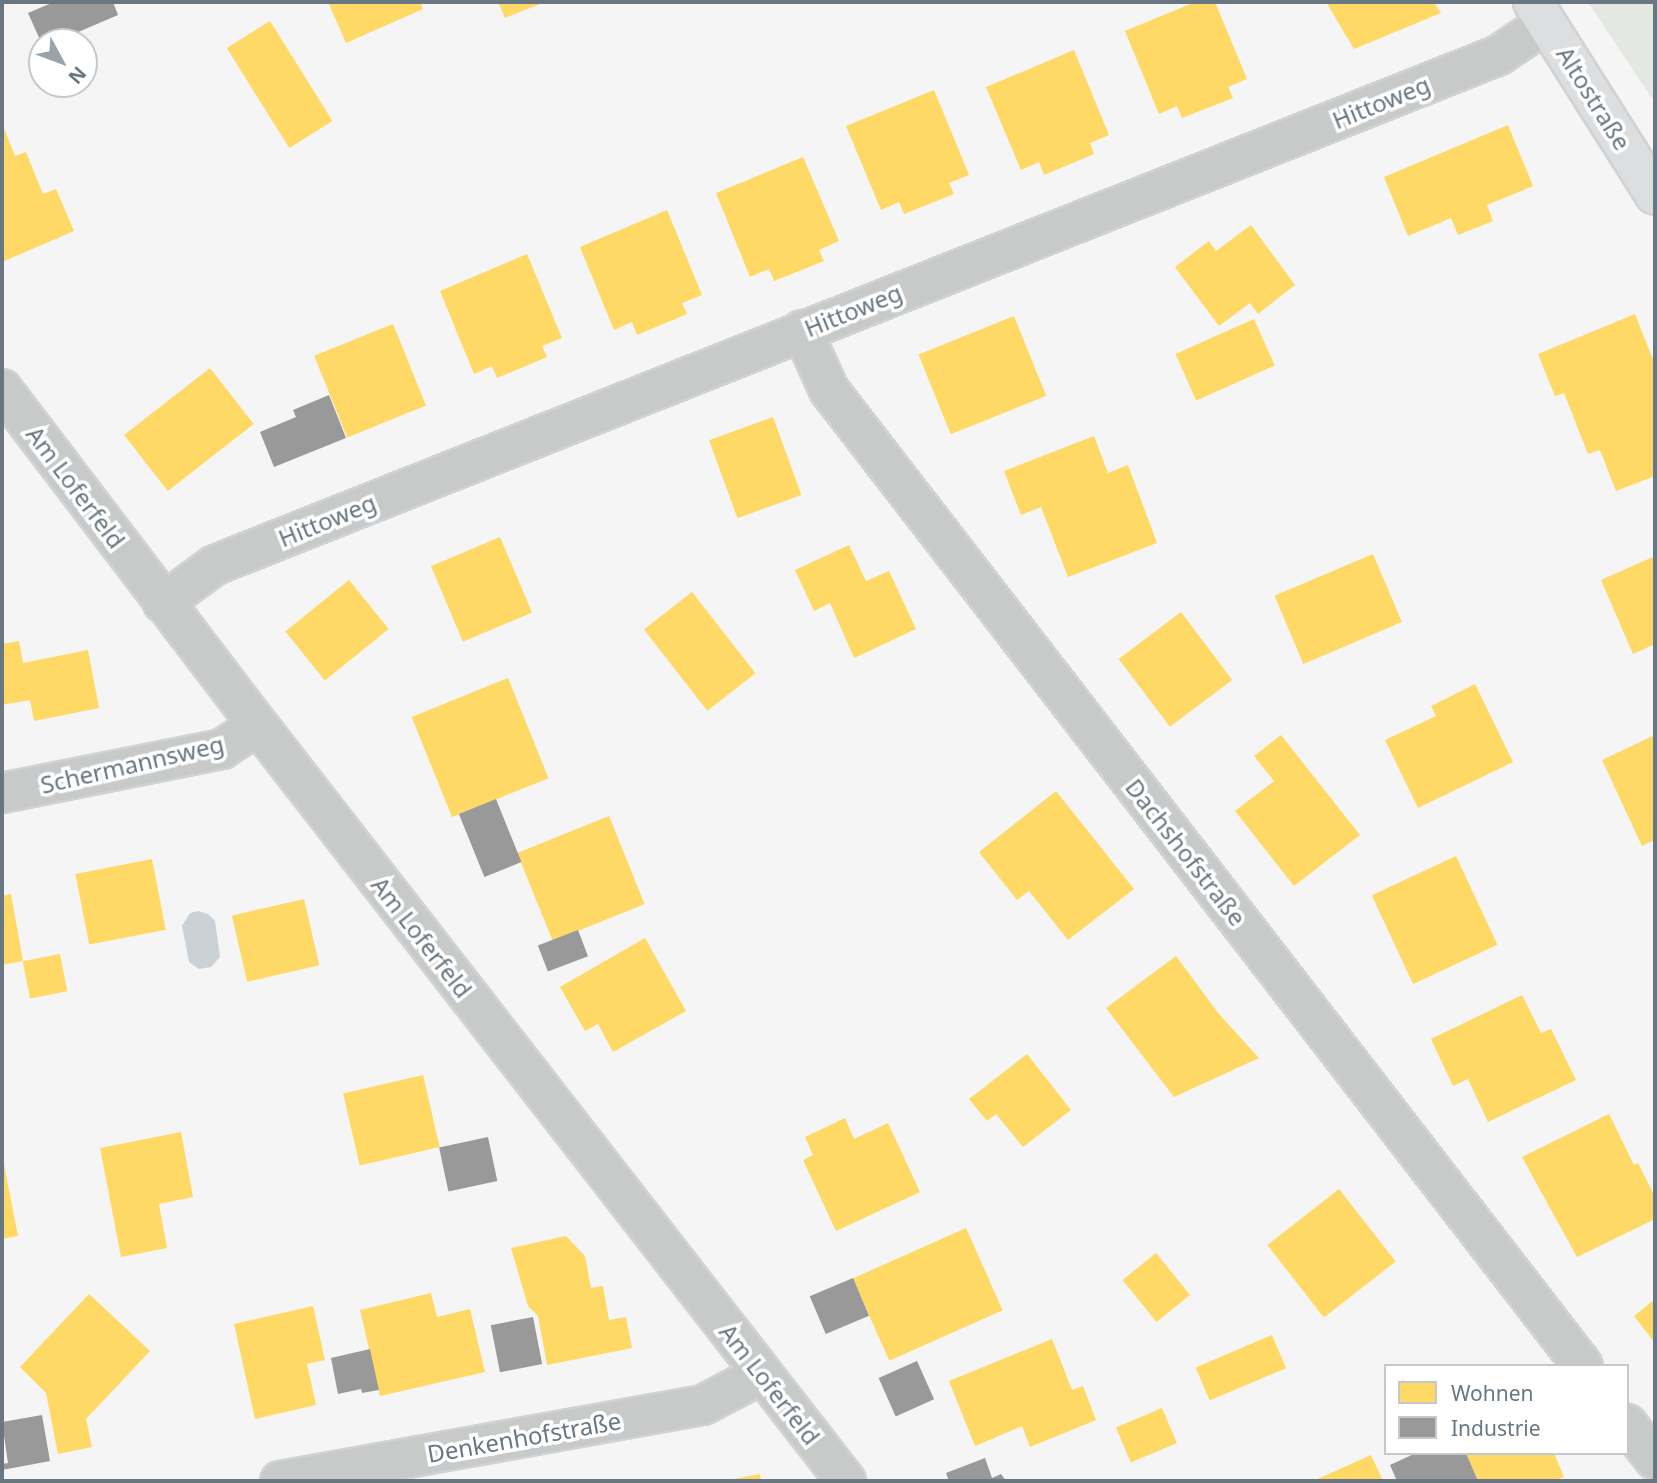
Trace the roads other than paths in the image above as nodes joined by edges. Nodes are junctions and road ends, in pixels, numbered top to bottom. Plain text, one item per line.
1 (1540, 13) edge
2 (1655, 195) edge
3 (802, 330) junction
4 (2, 389) edge
5 (163, 603) junction
6 (258, 725) junction
7 (2, 793) edge
8 (1581, 1364) edge
9 (762, 1374) junction
10 (1629, 1427) edge
11 (1655, 1460) edge
12 (280, 1481) edge
13 (846, 1481) edge

1 - 2 main road, Altostraße
1 - 3 street, Hittoweg
3 - 5 street, Hittoweg
3 - 8 street, Dachshofstraße
4 - 5 street, Am Loferfeld
5 - 6 street, Am Loferfeld
6 - 7 street, Schermannsweg
6 - 9 street, Am Loferfeld
9 - 12 street, Denkenhofstraße
9 - 13 street, Am Loferfeld
10 - 11 street

